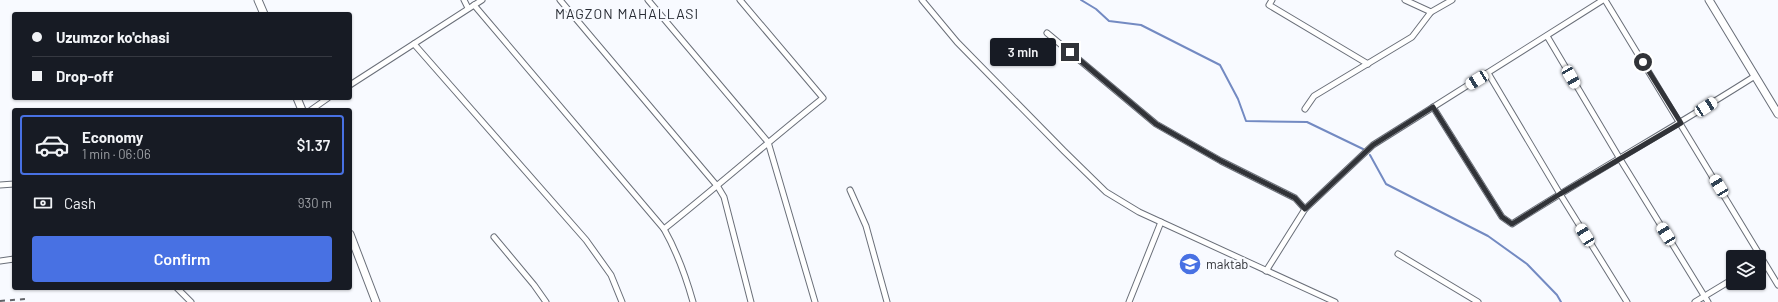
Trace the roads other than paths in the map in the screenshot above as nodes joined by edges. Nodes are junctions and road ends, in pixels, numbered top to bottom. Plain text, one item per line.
1 (258, 0) edge
2 (464, 0) edge
3 (482, 0) edge
4 (560, 0) edge
5 (648, 0) edge
6 (740, 0) edge
7 (922, 0) edge
8 (1272, 0) edge
9 (1405, 0) edge
10 (1452, 0) edge
11 (1604, 0) edge
12 (1709, 0) edge
13 (474, 5) junction
14 (468, 8) junction
15 (263, 12) edge
16 (1431, 12) junction
17 (1047, 33) dead end
18 (1547, 36) junction
19 (414, 44) junction
20 (1368, 64) junction
21 (1488, 73) junction
22 (1755, 76) junction
23 (352, 84) edge
24 (325, 100) edge
25 (1433, 107) junction
26 (314, 108) edge
27 (1305, 109) dead end
28 (1778, 114) edge
29 (1681, 123) junction
30 (768, 142) junction
31 (1620, 159) junction
32 (12, 184) edge
33 (0, 185) edge
34 (718, 187) junction
35 (850, 190) dead end
36 (1560, 194) junction
37 (1305, 209) junction
38 (1161, 222) junction
39 (664, 229) junction
40 (494, 237) dead end
41 (352, 239) edge
42 (1754, 250) edge
43 (1398, 254) dead end
44 (12, 260) edge
45 (0, 261) edge
46 (1766, 269) edge
47 (1266, 270) junction
48 (1726, 283) edge
49 (1778, 285) edge
50 (179, 290) edge
51 (1704, 296) junction
52 (191, 302) edge
53 (376, 302) edge
54 (546, 302) edge
55 (622, 302) edge
56 (693, 302) edge
57 (751, 302) edge
58 (815, 302) edge
59 (887, 302) edge
60 (1129, 302) edge
61 (1335, 302) edge
62 (1478, 302) edge
63 (1627, 302) edge
64 (1695, 302) edge
65 (1708, 302) edge

1 - 15 main road
2 - 14 street
3 - 13 street
4 - 34 street
5 - 30 street
6 - 30 street
7 - 38 street
8 - 20 street
9 - 16 street
10 - 16 street
11 - 18 street
11 - 29 street
12 - 22 main road
13 - 14 street
13 - 39 street
14 - 19 street
16 - 20 street
17 - 37 street
18 - 21 street
18 - 31 street
19 - 23 street
19 - 55 street
20 - 27 street
21 - 25 street
21 - 36 street
22 - 28 main road
22 - 29 street
24 - 26 street
25 - 36 street
25 - 37 street
29 - 31 street
29 - 42 street
30 - 34 street
30 - 58 street
31 - 36 street
31 - 51 street
32 - 33 street
34 - 39 street
34 - 57 street
35 - 59 street
36 - 63 street
37 - 47 street
38 - 47 street
38 - 60 street
39 - 56 street
40 - 54 street
41 - 53 main road
43 - 62 street
44 - 45 street
46 - 49 street
47 - 61 street
48 - 51 street
50 - 52 street
51 - 64 street
51 - 65 street

